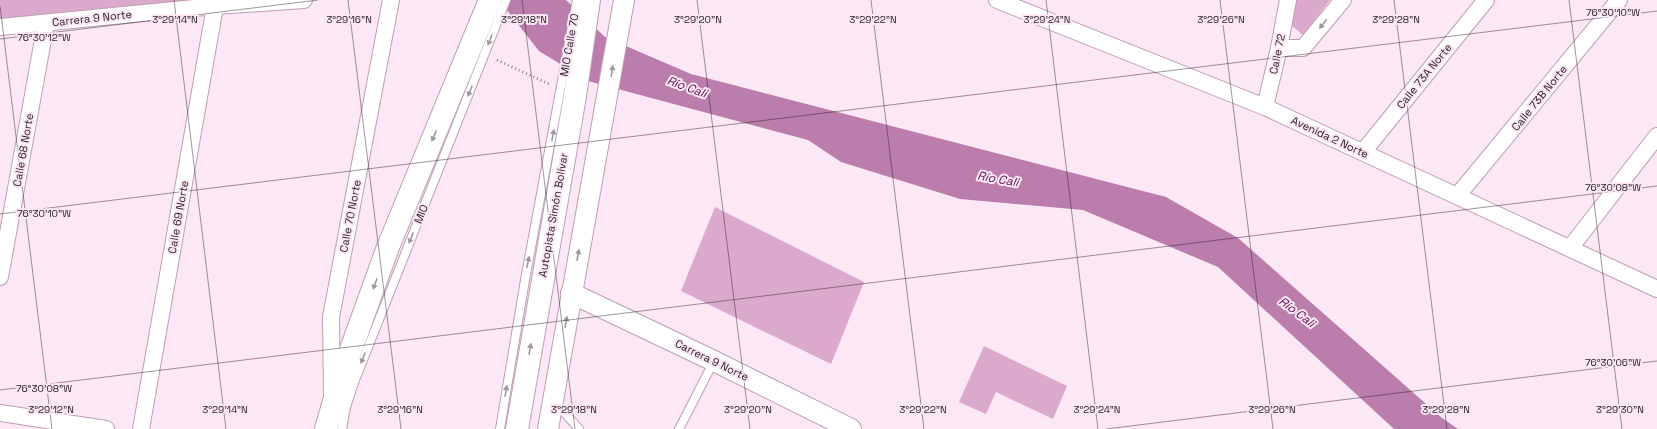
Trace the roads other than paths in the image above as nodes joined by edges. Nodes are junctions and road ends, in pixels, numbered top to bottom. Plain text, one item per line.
1 (304, 0) edge
2 (391, 0) edge
3 (490, 0) edge
4 (506, 0) edge
5 (577, 0) edge
6 (589, 0) edge
7 (624, 0) edge
8 (997, 0) edge
9 (1288, 0) edge
10 (1342, 0) edge
11 (1486, 0) edge
12 (1619, 0) edge
13 (215, 6) junction
14 (46, 23) junction
15 (0, 27) edge
16 (1279, 48) junction
17 (478, 52) junction
18 (568, 93) junction
19 (1265, 107) junction
20 (1657, 136) edge
21 (1363, 152) junction
22 (1458, 196) junction
23 (1570, 248) junction
24 (0, 277) edge
25 (1657, 289) edge
26 (571, 293) junction
27 (714, 361) junction
28 (553, 400) junction
29 (332, 404) junction
30 (0, 413) edge
31 (106, 429) edge
32 (141, 429) edge
33 (326, 429) edge
34 (342, 429) edge
35 (500, 429) edge
36 (517, 429) edge
37 (548, 429) edge
38 (579, 429) edge
39 (679, 429) edge
40 (851, 429) edge

1 - 13 street, Carrera 9 Norte
2 - 29 street, Calle 70 Norte
3 - 17 main road
4 -> 17 lane, MIO
5 - 18 lane, MIO Calle 70
6 - 18 main road, Autopista Simón Bolívar
26 -> 7 street
8 - 19 street, Avenida 2 Norte
9 - 16 street, Calle 72
10 -> 16 street
11 - 21 street, Calle 73A Norte
12 - 22 street, Calle 73B Norte
13 - 14 street, Carrera 9 Norte
13 - 32 street, Calle 69 Norte
14 - 15 street, Carrera 9 Norte
14 - 24 street, Calle 68 Norte
16 - 19 street, Calle 72
17 -> 29 main road
17 -> 34 lane, MIO
35 -> 18 lane
36 -> 18 main road, Autopista Simón Bolívar
19 - 21 street, Avenida 2 Norte
20 - 23 street
21 - 22 street, Avenida 2 Norte
22 - 23 street, Avenida 2 Norte
23 - 25 street, Avenida 2 Norte
26 - 27 street, Carrera 9 Norte
28 -> 26 street
27 - 39 lane
27 - 40 street, Carrera 9 Norte
28 - 37 street
28 - 38 lane
29 - 33 main road
30 - 31 street

